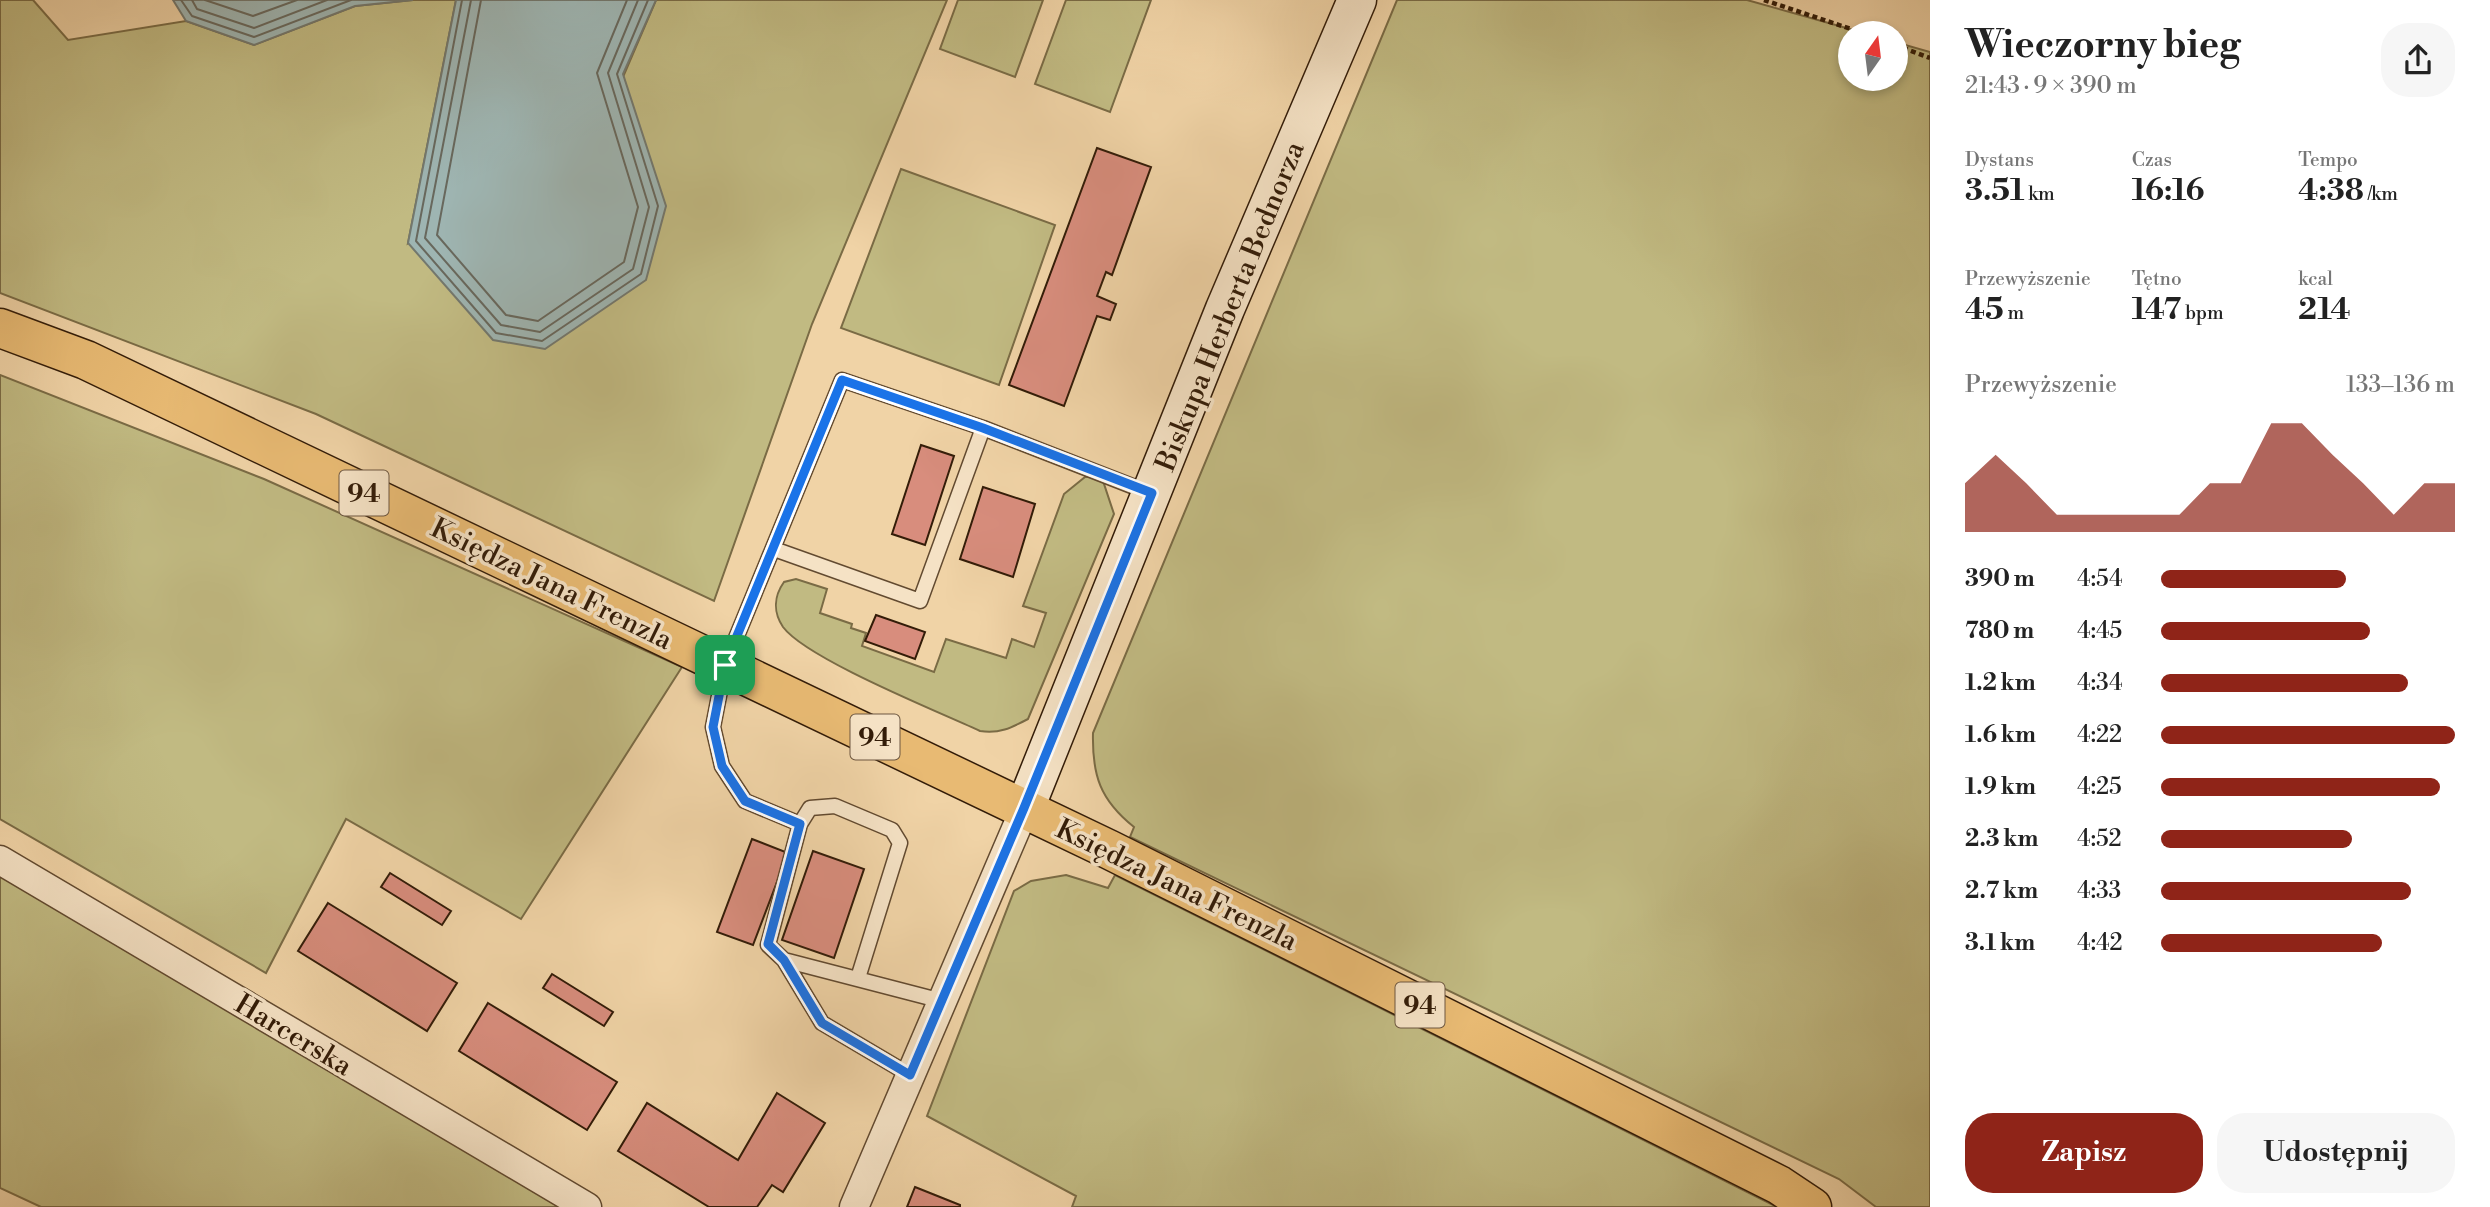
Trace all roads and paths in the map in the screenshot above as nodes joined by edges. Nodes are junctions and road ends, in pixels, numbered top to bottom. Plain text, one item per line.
1 (1357, 0) edge
2 (1764, 0) edge
3 (1838, 25) edge
4 (1908, 50) edge
5 (1930, 58) edge
6 (0, 328) edge
7 (983, 428) junction
8 (1152, 493) junction
9 (774, 549) junction
10 (725, 665) junction
11 (1024, 808) junction
12 (800, 824) junction
13 (0, 860) edge
14 (784, 960) junction
15 (858, 978) junction
16 (942, 1001) junction
17 (910, 1075) junction
18 (587, 1207) edge
19 (854, 1207) edge
20 (1812, 1207) edge

1 - 8 street, Biskupa Herberta Bednorza
2 - 3 path
4 - 5 path
6 - 10 main road, Księdza Jana Frenzla / 94
7 - 8 lane
7 - 9 lane
7 - 9 lane
8 - 11 street, Biskupa Herberta Bednorza
9 - 10 lane
10 - 11 main road, Księdza Jana Frenzla / 94
10 - 12 lane
11 - 16 street
11 - 20 main road, Księdza Jana Frenzla / 94
12 - 14 lane
12 - 15 lane
13 - 18 street, Harcerska
14 - 15 lane
14 - 17 lane
15 - 16 lane
16 - 17 street
17 - 19 street

